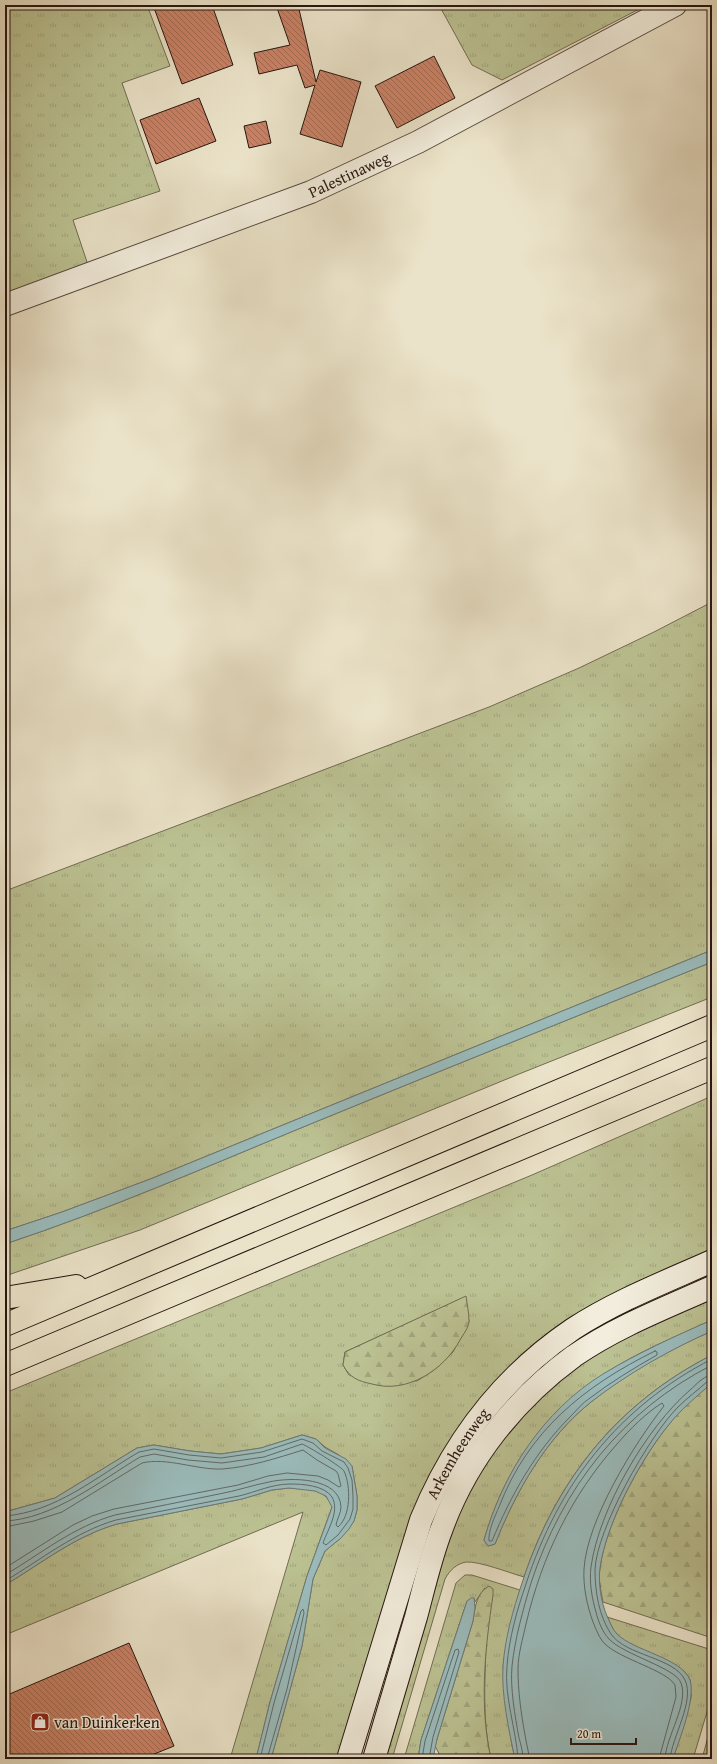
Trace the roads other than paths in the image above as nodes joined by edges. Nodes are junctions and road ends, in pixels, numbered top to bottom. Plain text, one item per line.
1 (675, 5) edge
2 (5, 305) edge
3 (712, 1026) edge
4 (712, 1068) edge
5 (712, 1261) edge
6 (115, 1280) junction
7 (712, 1287) edge
8 (5, 1298) edge
9 (5, 1325) edge
10 (5, 1365) edge
11 (348, 1759) edge
12 (374, 1759) edge

1 - 2 main road, Palestinaweg
3 - 6 highway
4 - 10 highway
5 - 11 main road, Arkemheenweg
6 - 8 highway
6 - 9 highway
7 - 12 main road, Arkemheenweg

